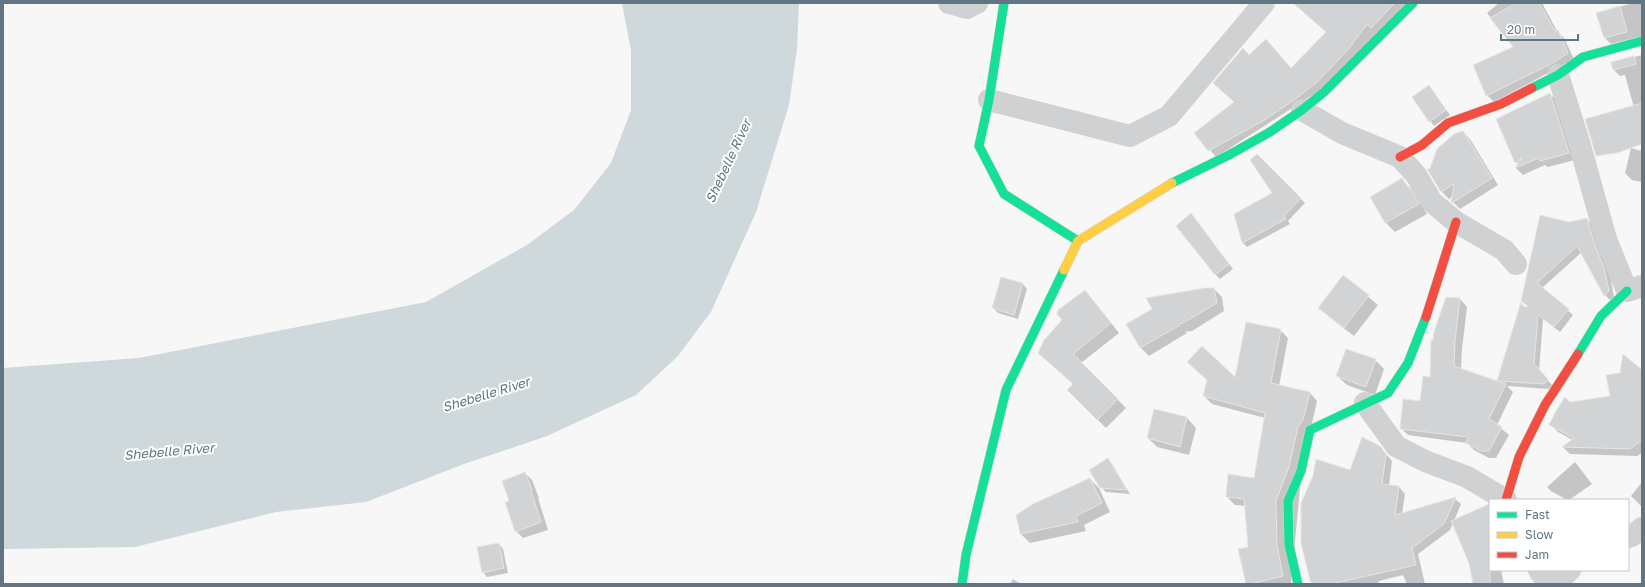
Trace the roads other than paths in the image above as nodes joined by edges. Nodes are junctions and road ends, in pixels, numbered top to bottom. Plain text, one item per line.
1 (949, 3) edge
2 (978, 3) edge
3 (1004, 3) edge
4 (1264, 3) edge
5 (1413, 3) edge
6 (1642, 41) edge
7 (1558, 75) junction
8 (989, 100) junction
9 (1302, 110) junction
10 (1400, 158) junction
11 (1456, 222) junction
12 (1078, 242) junction
13 (1516, 264) dead end
14 (1634, 289) edge
15 (1365, 403) junction
16 (1504, 499) edge
17 (1506, 499) edge
18 (1642, 528) edge
19 (1629, 538) edge
20 (1540, 571) edge
21 (1569, 571) edge
22 (962, 584) edge
23 (1298, 584) edge
24 (1548, 584) edge
25 (1555, 584) edge

1 - 2 street
3 - 8 street
4 - 8 street
5 - 9 street
6 - 7 street
7 - 10 street
7 - 14 street
8 - 12 street
9 - 10 street
9 - 12 street
10 - 11 street
11 - 13 street
11 - 15 street
12 - 22 street
14 - 17 street
15 - 16 street
15 - 23 street
18 - 19 street
20 - 24 street
21 - 25 street

